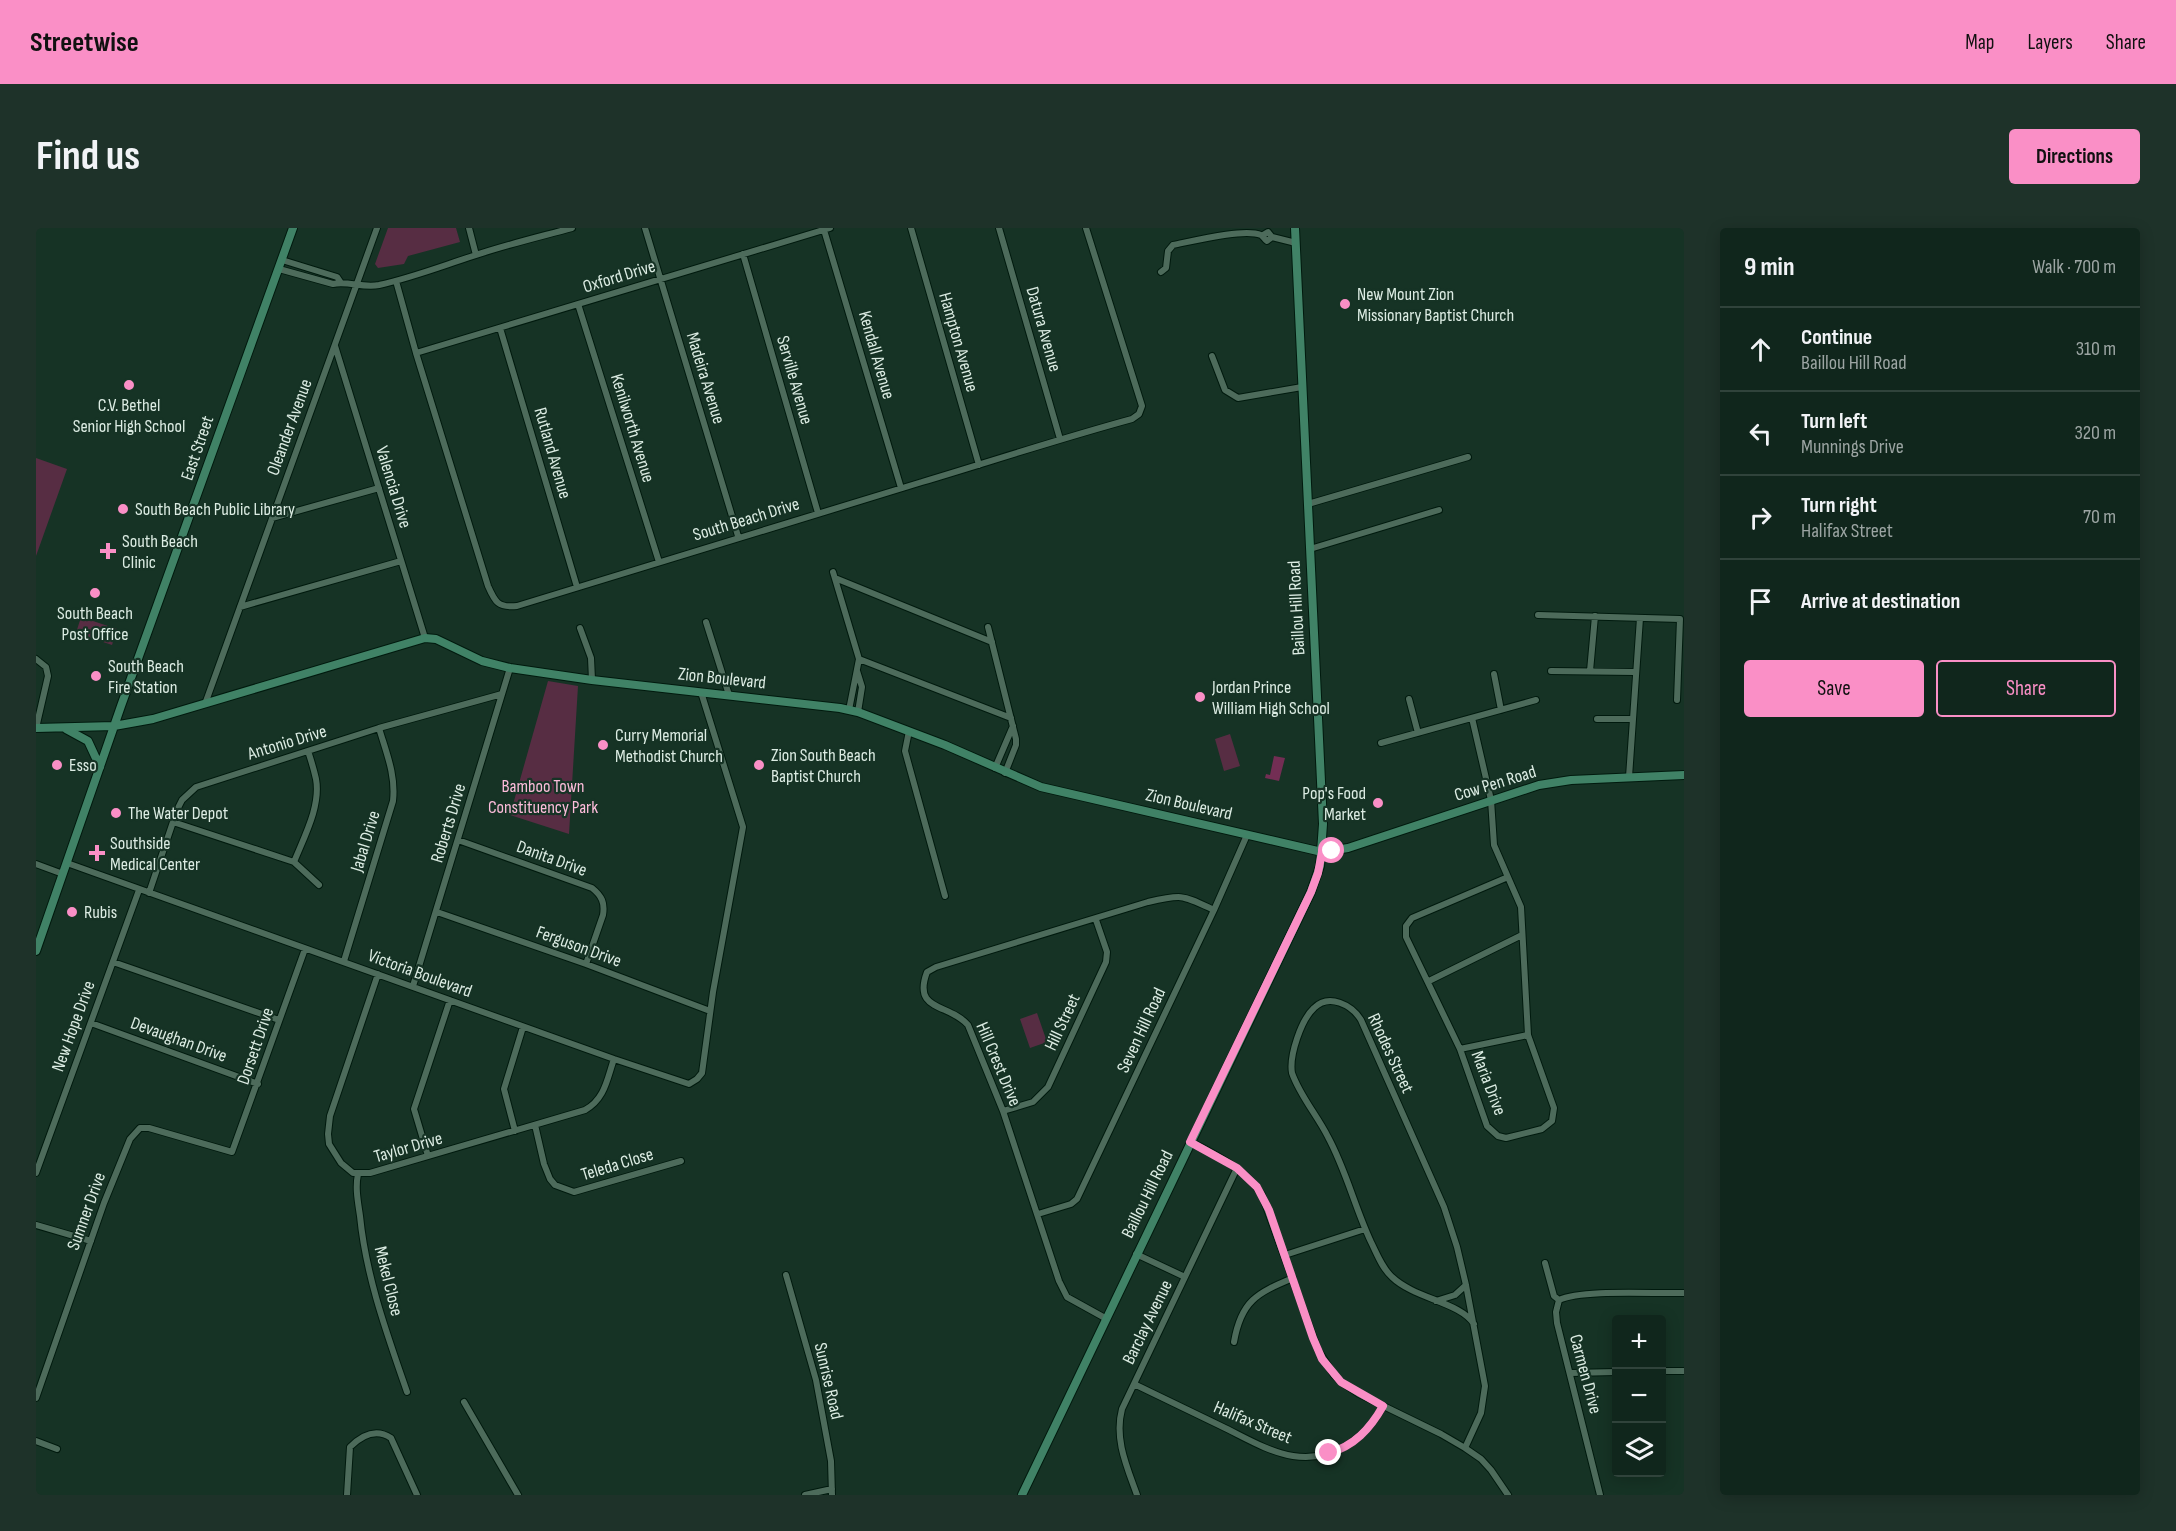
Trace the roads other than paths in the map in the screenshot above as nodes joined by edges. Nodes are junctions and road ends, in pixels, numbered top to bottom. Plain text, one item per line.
1 (293, 228) edge
2 (377, 228) edge
3 (469, 228) edge
4 (572, 228) edge
5 (645, 228) edge
6 (911, 228) edge
7 (999, 228) edge
8 (1086, 228) edge
9 (1295, 228) edge
10 (827, 229) edge
11 (1296, 243) junction
12 (743, 254) junction
13 (476, 255) junction
14 (282, 260) junction
15 (279, 269) junction
16 (1161, 272) dead end
17 (661, 279) junction
18 (396, 281) junction
19 (341, 283) junction
20 (356, 286) junction
21 (578, 304) junction
22 (500, 328) junction
23 (335, 345) junction
24 (416, 353) junction
25 (1212, 356) dead end
26 (1302, 387) junction
27 (1060, 439) junction
28 (1468, 457) dead end
29 (979, 465) junction
30 (379, 488) junction
31 (901, 488) junction
32 (1308, 504) junction
33 (1439, 510) dead end
34 (818, 513) junction
35 (272, 518) junction
36 (738, 536) junction
37 (1310, 549) junction
38 (401, 561) junction
39 (659, 562) junction
40 (577, 587) junction
41 (240, 608) junction
42 (1538, 615) dead end
43 (1595, 616) junction
44 (1640, 618) junction
45 (706, 622) dead end
46 (988, 627) dead end
47 (580, 628) dead end
48 (425, 638) junction
49 (992, 642) junction
50 (36, 659) edge
51 (859, 659) junction
52 (510, 668) junction
53 (856, 671) junction
54 (1551, 671) dead end
55 (1590, 671) junction
56 (1635, 672) junction
57 (1494, 674) dead end
58 (592, 680) junction
59 (702, 692) junction
60 (502, 694) junction
61 (729, 695) junction
62 (1409, 699) dead end
63 (1536, 700) dead end
64 (1677, 700) dead end
65 (205, 704) junction
66 (849, 710) junction
67 (1501, 710) junction
68 (858, 712) junction
69 (1472, 718) junction
70 (1632, 719) junction
71 (1597, 720) dead end
72 (1012, 722) junction
73 (114, 726) junction
74 (36, 728) edge
75 (65, 728) junction
76 (379, 728) junction
77 (909, 731) junction
78 (1418, 733) junction
79 (1381, 743) dead end
80 (308, 751) junction
81 (100, 767) junction
82 (995, 768) junction
83 (1005, 773) junction
84 (1684, 775) edge
85 (1629, 777) junction
86 (1491, 800) junction
87 (173, 822) junction
88 (1247, 835) junction
89 (458, 840) junction
90 (1322, 852) junction
91 (294, 862) junction
92 (67, 863) junction
93 (36, 864) edge
94 (63, 874) junction
95 (1508, 876) junction
96 (319, 885) dead end
97 (139, 890) junction
98 (149, 893) junction
99 (945, 896) dead end
100 (1214, 910) junction
101 (437, 912) junction
102 (1096, 920) junction
103 (1522, 934) junction
104 (305, 949) junction
105 (36, 951) edge
106 (344, 961) junction
107 (113, 962) junction
108 (586, 964) junction
109 (378, 974) junction
110 (1429, 981) junction
111 (413, 986) junction
112 (450, 1000) junction
113 (710, 1011) junction
114 (279, 1020) junction
115 (91, 1023) junction
116 (523, 1027) junction
117 (1528, 1035) junction
118 (1460, 1049) junction
119 (614, 1059) junction
120 (258, 1084) junction
121 (1003, 1111) junction
122 (535, 1125) junction
123 (515, 1131) junction
124 (1190, 1142) junction
125 (232, 1152) joint
126 (428, 1156) junction
127 (681, 1161) dead end
128 (1237, 1168) junction
129 (36, 1173) edge
130 (358, 1174) junction
131 (1038, 1214) junction
132 (36, 1225) edge
133 (1365, 1229) junction
134 (91, 1241) junction
135 (1136, 1254) junction
136 (1285, 1255) junction
137 (1545, 1263) dead end
138 (786, 1275) dead end
139 (1185, 1277) junction
140 (1293, 1278) junction
141 (1466, 1285) junction
142 (1684, 1293) edge
143 (1559, 1300) junction
144 (1436, 1301) junction
145 (1105, 1318) junction
146 (1474, 1324) junction
147 (1234, 1342) dead end
148 (1666, 1371) edge
149 (1684, 1371) edge
150 (1612, 1372) edge
151 (1571, 1373) junction
152 (1134, 1384) junction
153 (407, 1392) dead end
154 (36, 1398) edge
155 (464, 1402) dead end
156 (1383, 1406) junction
157 (36, 1441) edge
158 (1465, 1448) junction
159 (57, 1449) dead end
160 (832, 1492) edge
161 (347, 1495) edge
162 (417, 1495) edge
163 (518, 1495) edge
164 (805, 1495) edge
165 (1022, 1495) edge
166 (1137, 1495) edge
167 (1508, 1495) edge
168 (1600, 1495) edge

1 - 14 main road, East Street
2 - 20 street, Oleander Avenue
3 - 13 street
4 - 13 street
5 - 17 street, Madeira Avenue
6 - 29 street, Hampton Avenue
7 - 27 street, Datura Avenue
8 - 27 street, South Beach Drive
9 - 11 main road, Baillou Hill Road
10 - 12 street, Oxford Drive
10 - 31 street, Kendall Avenue
11 - 16 street
11 - 26 main road, Baillou Hill Road
12 - 17 street, Oxford Drive
12 - 34 street, Serville Avenue
13 - 18 street
14 - 15 main road, East Street
14 - 19 street
15 - 19 street
15 - 73 main road, East Street
17 - 21 street, Oxford Drive
17 - 36 street, Madeira Avenue
18 - 20 street
18 - 24 street, South Beach Drive
19 - 20 street
20 - 23 street, Oleander Avenue
21 - 22 street, Oxford Drive
21 - 39 street, Kenilworth Avenue
22 - 24 street, Oxford Drive
22 - 40 street, Rutland Avenue
23 - 30 street, Valencia Drive
23 - 35 street, Oleander Avenue
24 - 40 street, South Beach Drive
25 - 26 street
26 - 32 main road, Baillou Hill Road
27 - 29 street, South Beach Drive
28 - 32 street
29 - 31 street, South Beach Drive
30 - 35 street
30 - 38 street, Valencia Drive
31 - 34 street, South Beach Drive
32 - 37 main road, Baillou Hill Road
33 - 37 street
34 - 36 street, South Beach Drive
35 - 41 street, Oleander Avenue
36 - 39 street, South Beach Drive
37 - 90 main road, Baillou Hill Road
38 - 41 street
38 - 48 street, Valencia Drive
39 - 40 street, South Beach Drive
41 - 65 street, Oleander Avenue
42 - 43 street
43 - 44 street
43 - 55 street
44 - 56 street
44 - 64 street
45 - 61 street
46 - 49 street
47 - 58 street
48 - 52 main road, Zion Boulevard
48 - 65 main road
49 - 51 street
49 - 72 street
50 - 74 street
51 - 53 street
51 - 72 street
52 - 58 main road, Zion Boulevard
52 - 60 street, Roberts Drive
53 - 66 street
53 - 68 street
54 - 55 street
55 - 56 street
56 - 70 street
57 - 67 street
58 - 59 main road, Zion Boulevard
59 - 61 main road, Zion Boulevard
59 - 113 street
60 - 76 street, Antonio Drive
60 - 89 street, Roberts Drive
61 - 66 main road, Zion Boulevard
62 - 78 street
63 - 67 street
65 - 73 main road
66 - 68 main road, Zion Boulevard
67 - 69 street
68 - 77 main road, Zion Boulevard
69 - 78 street
69 - 86 street, Maria Drive
70 - 71 street
70 - 85 street
72 - 82 street
72 - 83 street
73 - 75 main road
73 - 81 main road, East Street
74 - 75 main road
75 - 81 main road
76 - 80 street, Antonio Drive
76 - 106 street, Jabal Drive
77 - 82 main road, Zion Boulevard
77 - 99 street
78 - 79 street
80 - 87 street, Antonio Drive
80 - 91 street
81 - 92 main road, East Street
82 - 83 main road, Zion Boulevard
83 - 88 main road, Zion Boulevard
84 - 85 main road, Cow Pen Road
85 - 86 main road, Cow Pen Road
86 - 90 main road, Cow Pen Road
86 - 95 street, Maria Drive
87 - 91 street
87 - 98 street, Antonio Drive
88 - 90 main road, Zion Boulevard
88 - 100 street, Seven Hill Road
89 - 101 street, Roberts Drive
89 - 108 street, Danita Drive
90 - 124 main road, Baillou Hill Road
91 - 96 street
92 - 94 main road, East Street
92 - 97 street, Victoria Boulevard
93 - 94 street
94 - 105 main road, East Street
95 - 103 street, Maria Drive
95 - 110 street, Maria Drive
97 - 98 street, Victoria Boulevard
97 - 107 street, New Hope Drive
98 - 104 street, Victoria Boulevard
100 - 102 street, Hill Crest Drive
100 - 131 street, Seven Hill Road
101 - 108 street, Ferguson Drive
101 - 111 street, Roberts Drive
102 - 121 street, Hill Street
102 - 121 street, Hill Crest Drive
103 - 110 street
103 - 117 street, Maria Drive
104 - 106 street, Victoria Boulevard
104 - 114 street, Dorsett Drive
106 - 109 street, Victoria Boulevard
107 - 114 street
107 - 115 street, New Hope Drive
108 - 113 street, Ferguson Drive
109 - 111 street, Victoria Boulevard
109 - 130 street, Taylor Drive
110 - 118 street, Maria Drive
111 - 112 street, Victoria Boulevard
112 - 116 street, Victoria Boulevard
112 - 126 street
113 - 119 street, Victoria Boulevard
114 - 120 street, Dorsett Drive
115 - 120 street, Devaughan Drive
115 - 129 street, New Hope Drive
116 - 119 street, Victoria Boulevard
116 - 123 street
117 - 118 street
117 - 118 street, Maria Drive
119 - 122 street, Taylor Drive
120 - 125 street, Dorsett Drive
121 - 131 street, Hill Crest Drive
122 - 123 street, Taylor Drive
122 - 127 street, Teleda Close
123 - 126 street, Taylor Drive
124 - 128 street
124 - 135 main road, Baillou Hill Road
125 - 134 street, Sumner Drive
126 - 130 street, Taylor Drive
128 - 136 street
128 - 139 street, Barclay Avenue
130 - 153 street, Mekel Close
131 - 145 street, Hill Crest Drive
132 - 134 street
133 - 136 street
133 - 141 street, Rhodes Street
133 - 144 street, Rhodes Street
134 - 154 street, Sumner Drive
135 - 139 street
135 - 145 main road, Baillou Hill Road
136 - 140 street
137 - 143 street, Carmen Drive
138 - 160 street, Sunrise Road
139 - 152 street, Barclay Avenue
140 - 147 street
140 - 156 street
141 - 144 street
141 - 146 street, Rhodes Street
142 - 143 street
143 - 151 street, Carmen Drive
144 - 146 street, Rhodes Street
145 - 165 main road, Baillou Hill Road
146 - 158 street, Rhodes Street
148 - 149 street
150 - 151 street
151 - 168 street, Carmen Drive
152 - 156 street, Halifax Street
152 - 166 street, Barclay Avenue
155 - 163 street
156 - 158 street
157 - 159 street
158 - 167 street
160 - 164 street
161 - 162 street

